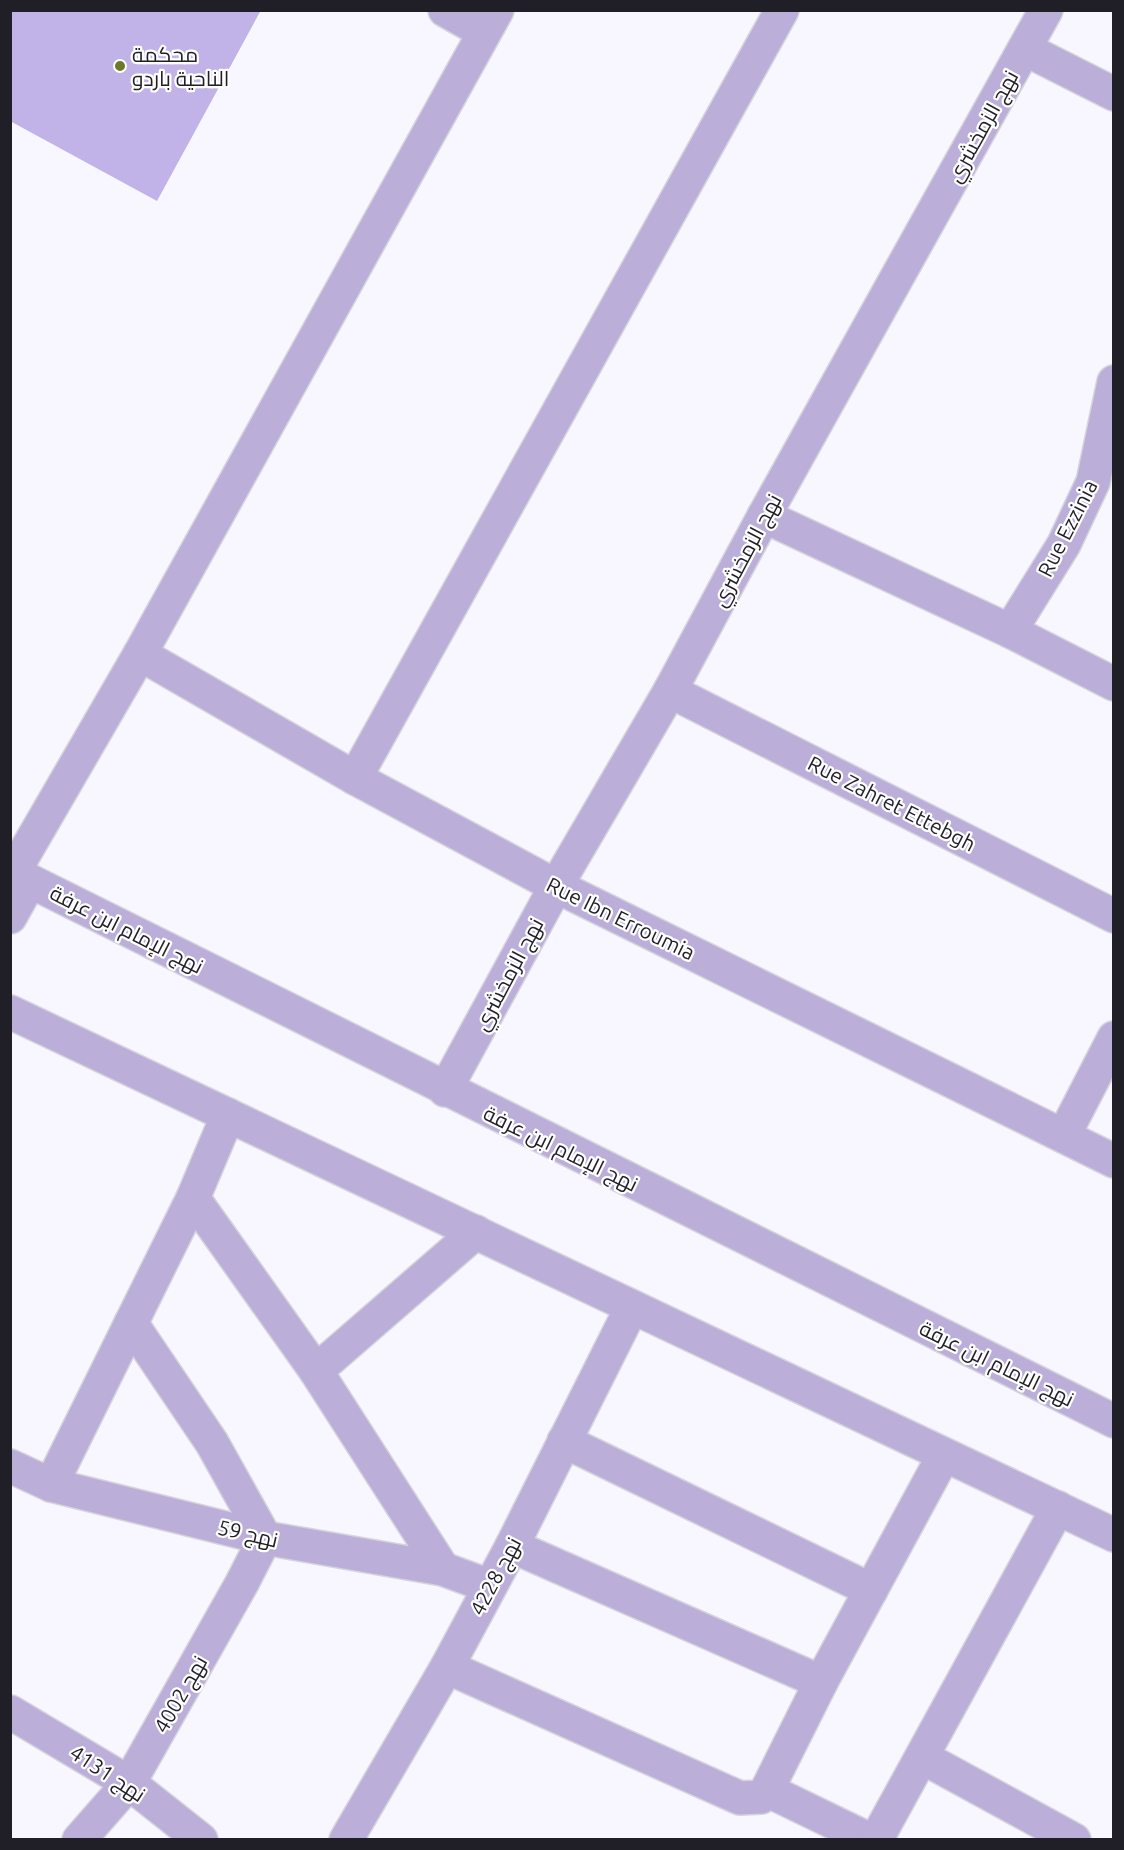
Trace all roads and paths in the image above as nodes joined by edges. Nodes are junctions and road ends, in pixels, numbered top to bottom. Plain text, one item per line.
1 (445, 10) edge
2 (782, 10) edge
3 (1046, 10) edge
4 (490, 21) edge
5 (1024, 49) junction
6 (1113, 94) edge
7 (1113, 382) edge
8 (764, 516) junction
9 (1010, 632) junction
10 (140, 654) junction
11 (1113, 684) edge
12 (670, 691) junction
13 (355, 778) junction
14 (18, 875) edge
15 (556, 886) junction
16 (1113, 916) edge
17 (10, 917) edge
18 (10, 1012) edge
19 (1113, 1038) edge
20 (445, 1090) junction
21 (228, 1115) junction
22 (1064, 1134) junction
23 (1113, 1161) edge
24 (193, 1198) junction
25 (476, 1232) junction
26 (632, 1306) junction
27 (131, 1323) junction
28 (316, 1371) junction
29 (1113, 1421) edge
30 (564, 1441) junction
31 (944, 1455) junction
32 (10, 1466) edge
33 (51, 1485) junction
34 (1058, 1508) junction
35 (1113, 1535) edge
36 (265, 1538) junction
37 (512, 1546) junction
38 (443, 1569) junction
39 (489, 1586) junction
40 (871, 1590) junction
41 (447, 1667) junction
42 (821, 1682) junction
43 (10, 1712) edge
44 (922, 1757) junction
45 (129, 1783) junction
46 (767, 1790) junction
47 (79, 1839) edge
48 (201, 1839) edge
49 (346, 1839) edge
50 (870, 1839) edge
51 (876, 1839) edge
52 (1074, 1839) edge

1 - 4 street
2 - 13 street
3 - 5 street, نهج الزمخشري
4 - 10 street
5 - 6 street
5 - 8 street, نهج الزمخشري
7 - 9 street, Rue Ezzinia
8 - 9 street
8 - 12 street, نهج الزمخشري
9 - 11 street
10 - 13 street, Rue Ibn Erroumia
10 - 14 street
12 - 15 street, نهج الزمخشري
12 - 16 street, Rue Zahret Ettebgh
13 - 15 street, Rue Ibn Erroumia
14 - 17 street
14 - 20 street, نهج الإمام ابن عرفة
15 - 20 street, نهج الزمخشري
15 - 22 street, Rue Ibn Erroumia
18 - 21 street
19 - 22 street
20 - 29 street, نهج الإمام ابن عرفة
21 - 24 street
21 - 25 street
22 - 23 street, Rue Ibn Erroumia
24 - 27 street
24 - 28 street
25 - 26 street
25 - 28 street
26 - 30 street, نهج 4228
26 - 31 street
27 - 33 street
27 - 36 street
28 - 38 street
30 - 37 street, نهج 4228
30 - 40 street
31 - 34 street
31 - 40 street
32 - 33 street, نهج 59
33 - 36 street, نهج 59
34 - 35 street
34 - 44 street
36 - 38 street, نهج 59
36 - 45 street, نهج 4002
37 - 39 street, نهج 4228
37 - 42 street
38 - 39 street, نهج 59
39 - 41 street, نهج 4228
40 - 42 street
41 - 46 street
41 - 49 street, نهج 4228
42 - 46 street
43 - 45 street, نهج 4131
44 - 51 street
44 - 52 street
45 - 47 street, نهج 4002
45 - 48 street, نهج 4131
46 - 50 street

